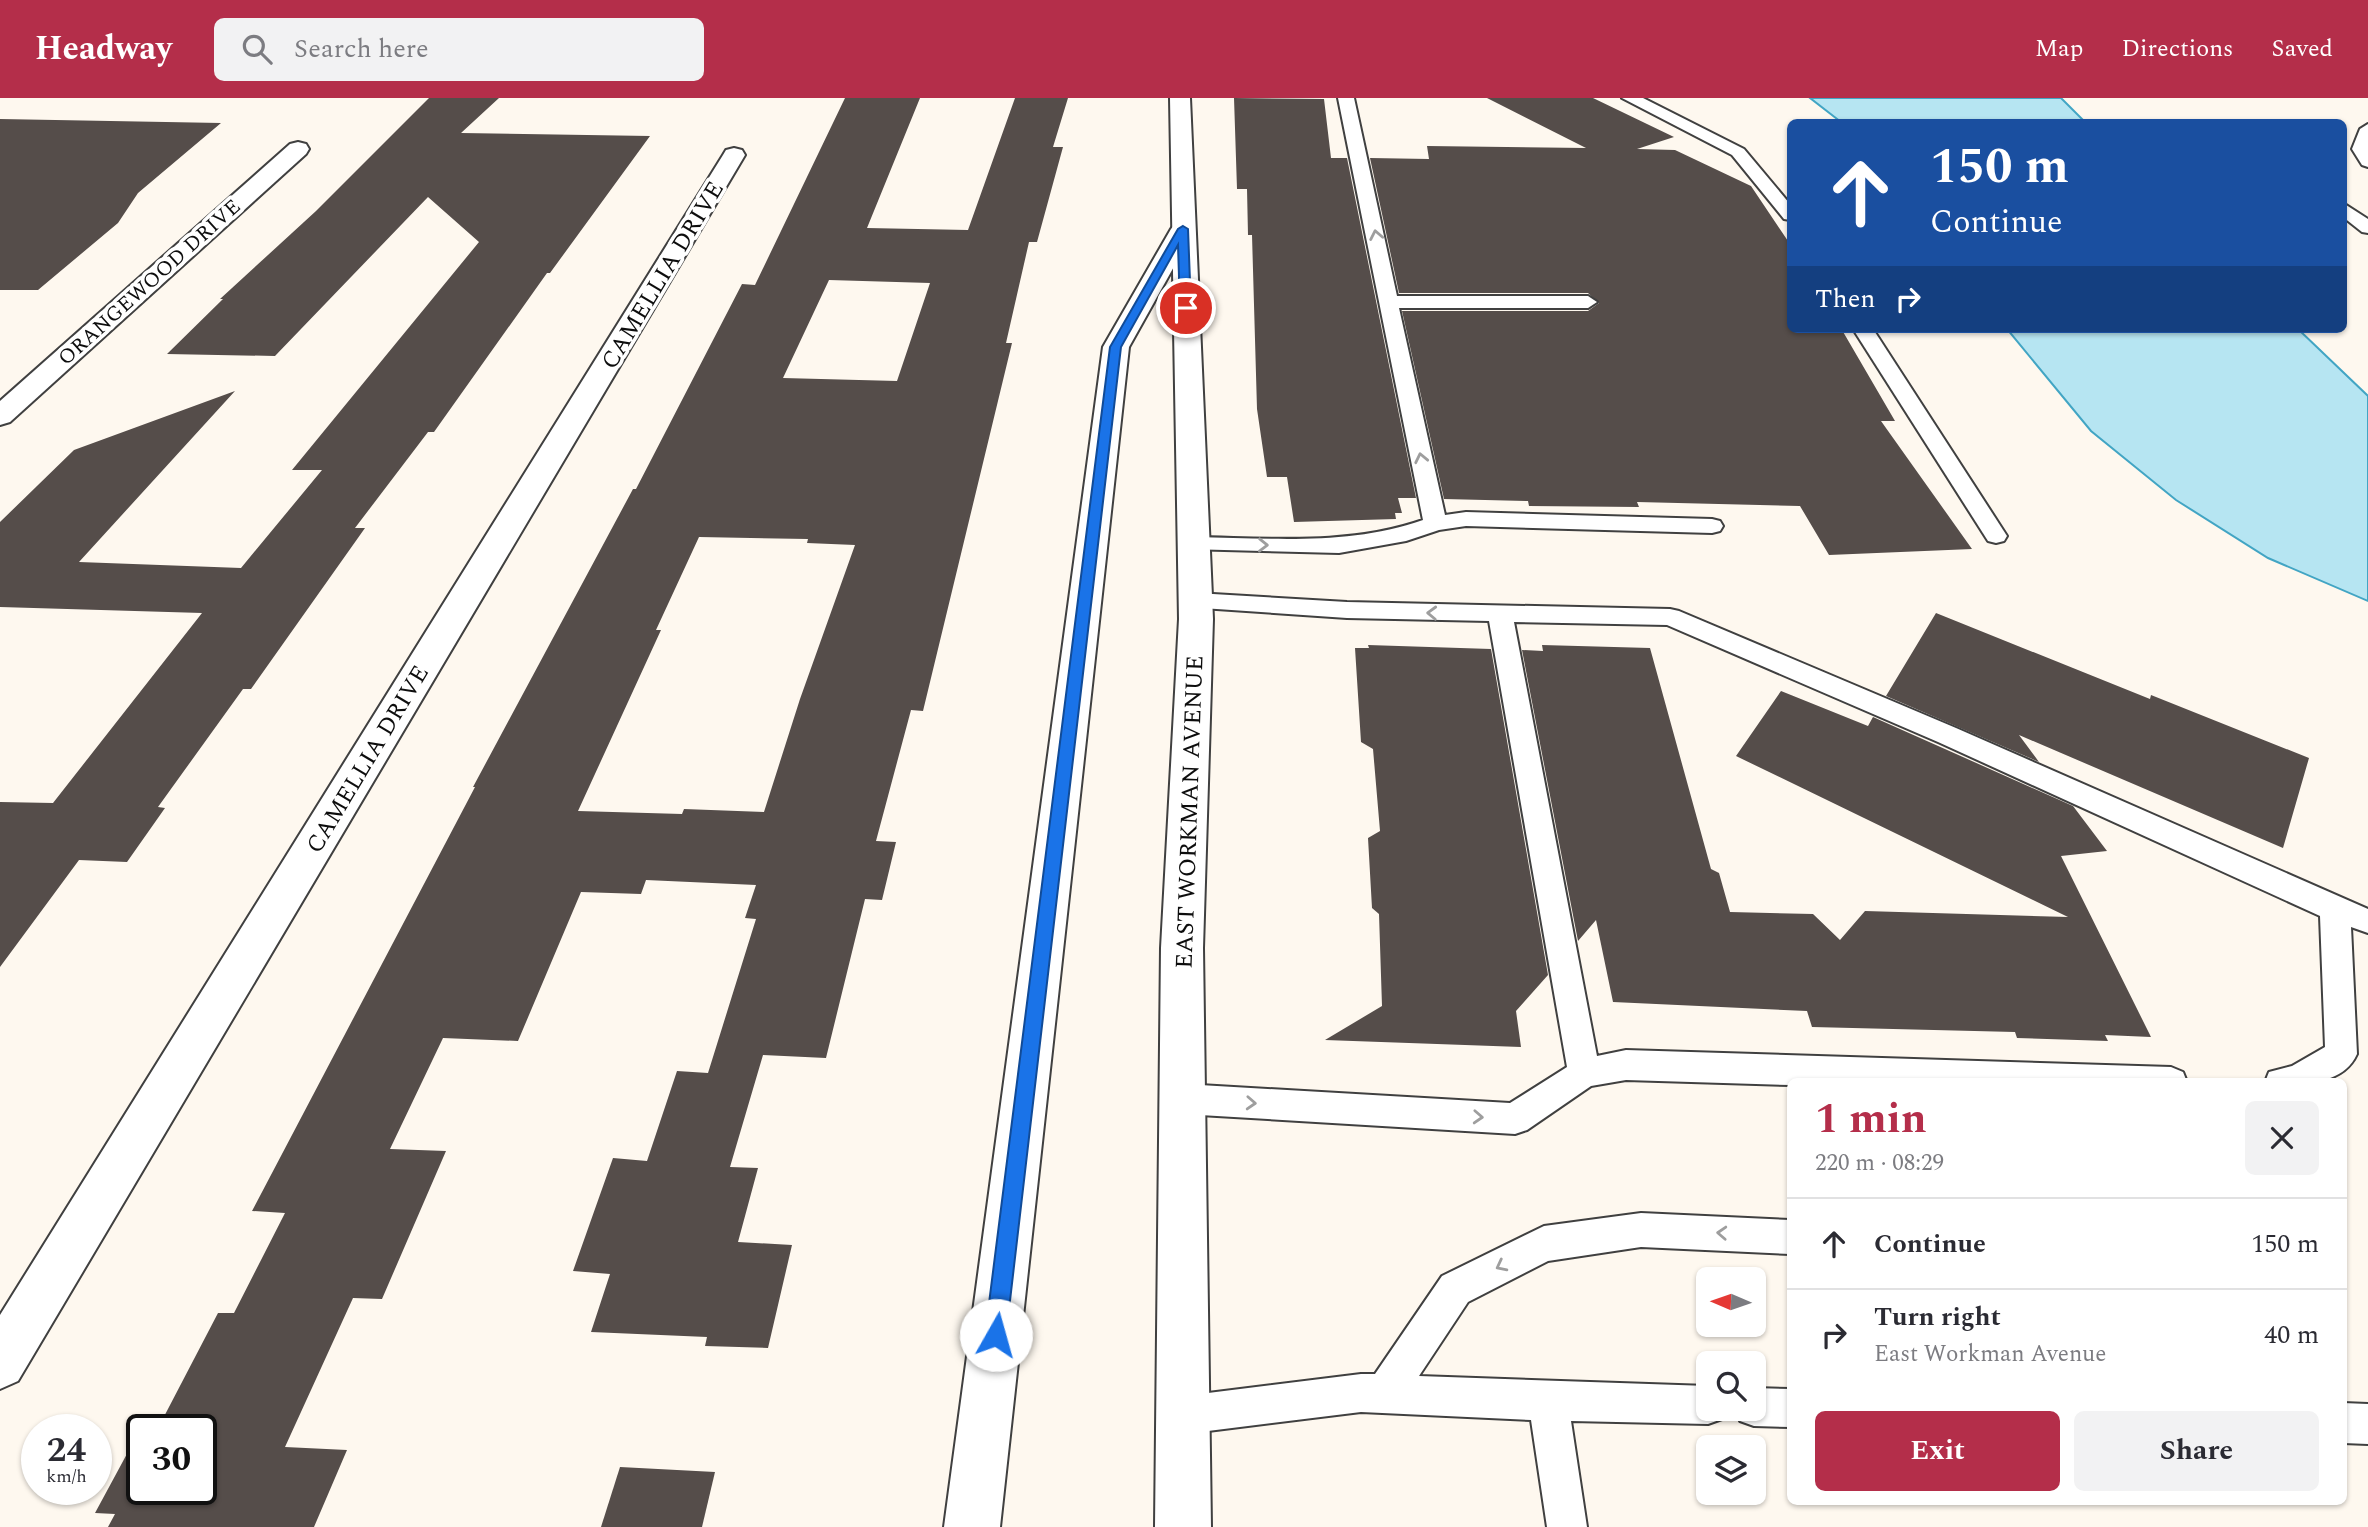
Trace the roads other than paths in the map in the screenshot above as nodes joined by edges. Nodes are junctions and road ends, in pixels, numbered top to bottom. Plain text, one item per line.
1 (1180, 98) edge
2 (1346, 98) edge
3 (1630, 98) edge
4 (2368, 129) edge
5 (298, 149) dead end
6 (734, 155) dead end
7 (2368, 162) edge
8 (1787, 211) edge
9 (2347, 211) edge
10 (2368, 228) edge
11 (1183, 229) junction
12 (1389, 302) junction
13 (1588, 302) dead end
14 (1866, 333) edge
15 (0, 416) edge
16 (1435, 524) junction
17 (1712, 526) dead end
18 (1996, 536) dead end
19 (1194, 544) junction
20 (1196, 601) junction
21 (1500, 615) junction
22 (2334, 909) junction
23 (2368, 921) edge
24 (1584, 1073) junction
25 (2043, 1078) edge
26 (2301, 1078) edge
27 (1183, 1099) junction
28 (1787, 1237) edge
29 (0, 1363) edge
30 (1385, 1394) junction
31 (1548, 1401) junction
32 (1696, 1405) edge
33 (1766, 1407) edge
34 (1787, 1408) edge
35 (1184, 1415) junction
36 (2347, 1423) edge
37 (2368, 1423) edge
38 (972, 1527) edge
39 (1183, 1527) edge
40 (1567, 1527) edge

1 - 11 street, EAST WORKMAN AVENUE
12 -> 2 lane
3 - 8 lane
4 - 7 lane
5 - 15 street, ORANGEWOOD DRIVE
6 - 29 street, CAMELLIA DRIVE
9 - 10 lane
11 - 19 street, EAST WORKMAN AVENUE
11 - 38 street
12 - 13 lane
16 -> 12 lane
14 - 18 lane
16 - 17 lane
19 -> 16 lane
19 - 20 street, EAST WORKMAN AVENUE
21 -> 20 lane
20 - 27 street, EAST WORKMAN AVENUE
21 - 22 lane
21 - 24 lane
22 - 23 lane
22 - 26 lane
24 - 25 lane
27 -> 24 lane
27 - 35 street, EAST WORKMAN AVENUE
28 -> 30 lane
30 - 31 lane
30 - 35 lane
31 - 32 lane
31 - 40 lane
33 - 34 lane
35 - 39 street, EAST WORKMAN AVENUE
36 - 37 lane

